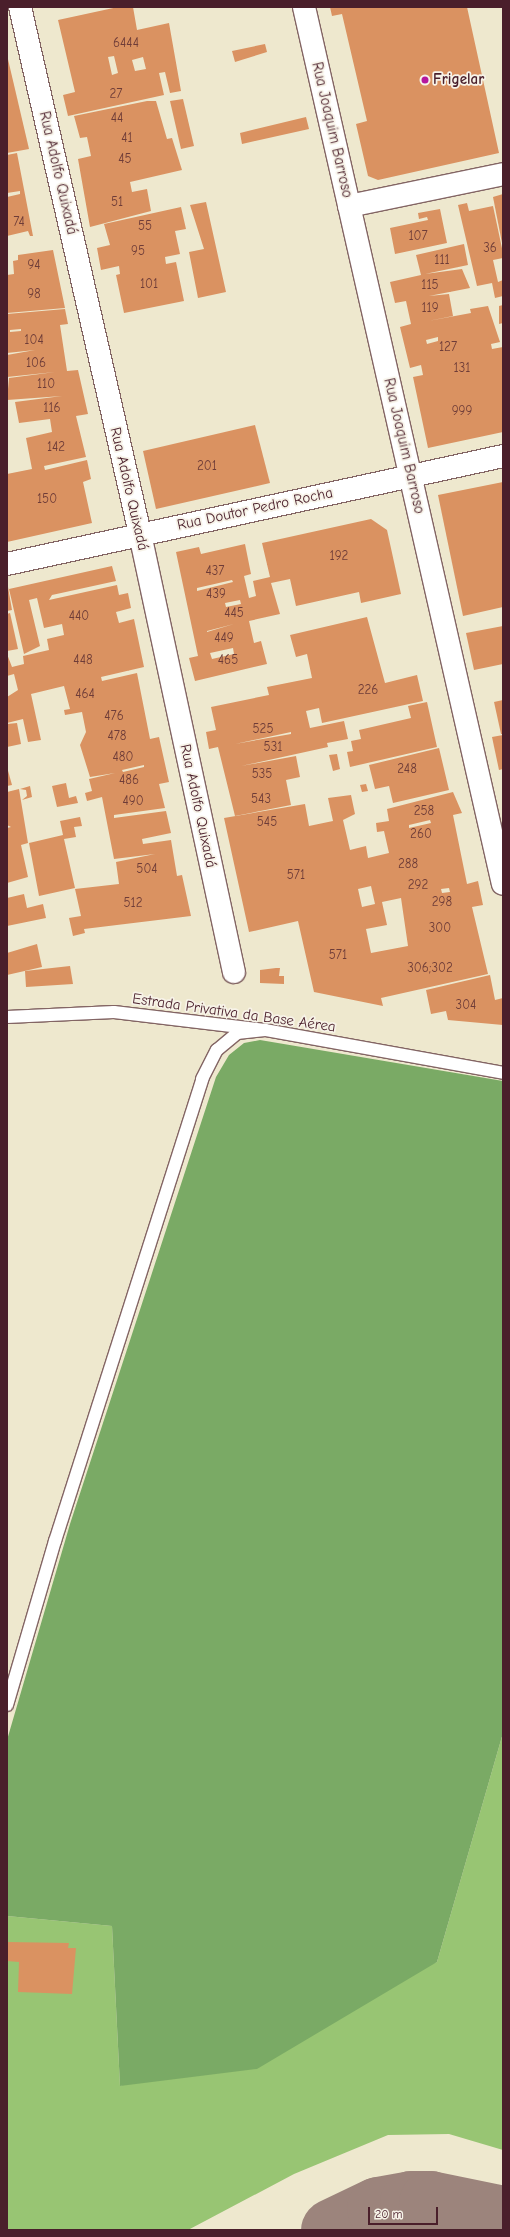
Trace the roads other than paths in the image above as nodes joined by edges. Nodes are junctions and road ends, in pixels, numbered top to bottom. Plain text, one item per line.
1 (20, 7) edge
2 (304, 7) edge
3 (503, 174) edge
4 (349, 206) junction
5 (503, 456) edge
6 (410, 475) junction
7 (140, 534) junction
8 (7, 564) edge
9 (503, 884) edge
10 (234, 972) dead end
11 (7, 1017) edge
12 (265, 1030) junction
13 (503, 1073) edge
14 (7, 1705) edge

1 - 7 street, Rua Adolfo Quixadá
2 - 4 street, Rua Joaquim Barroso
3 - 4 street
4 - 6 street, Rua Joaquim Barroso
5 - 6 street, Rua Doutor Pedro Rocha
6 - 7 street, Rua Doutor Pedro Rocha
6 - 9 street, Rua Joaquim Barroso
7 - 8 street, Rua Doutor Pedro Rocha
7 - 10 street, Rua Adolfo Quixadá
11 - 12 lane, Estrada Privativa da Base Aérea
12 - 13 lane, Estrada Privativa da Base Aérea
12 - 14 lane

